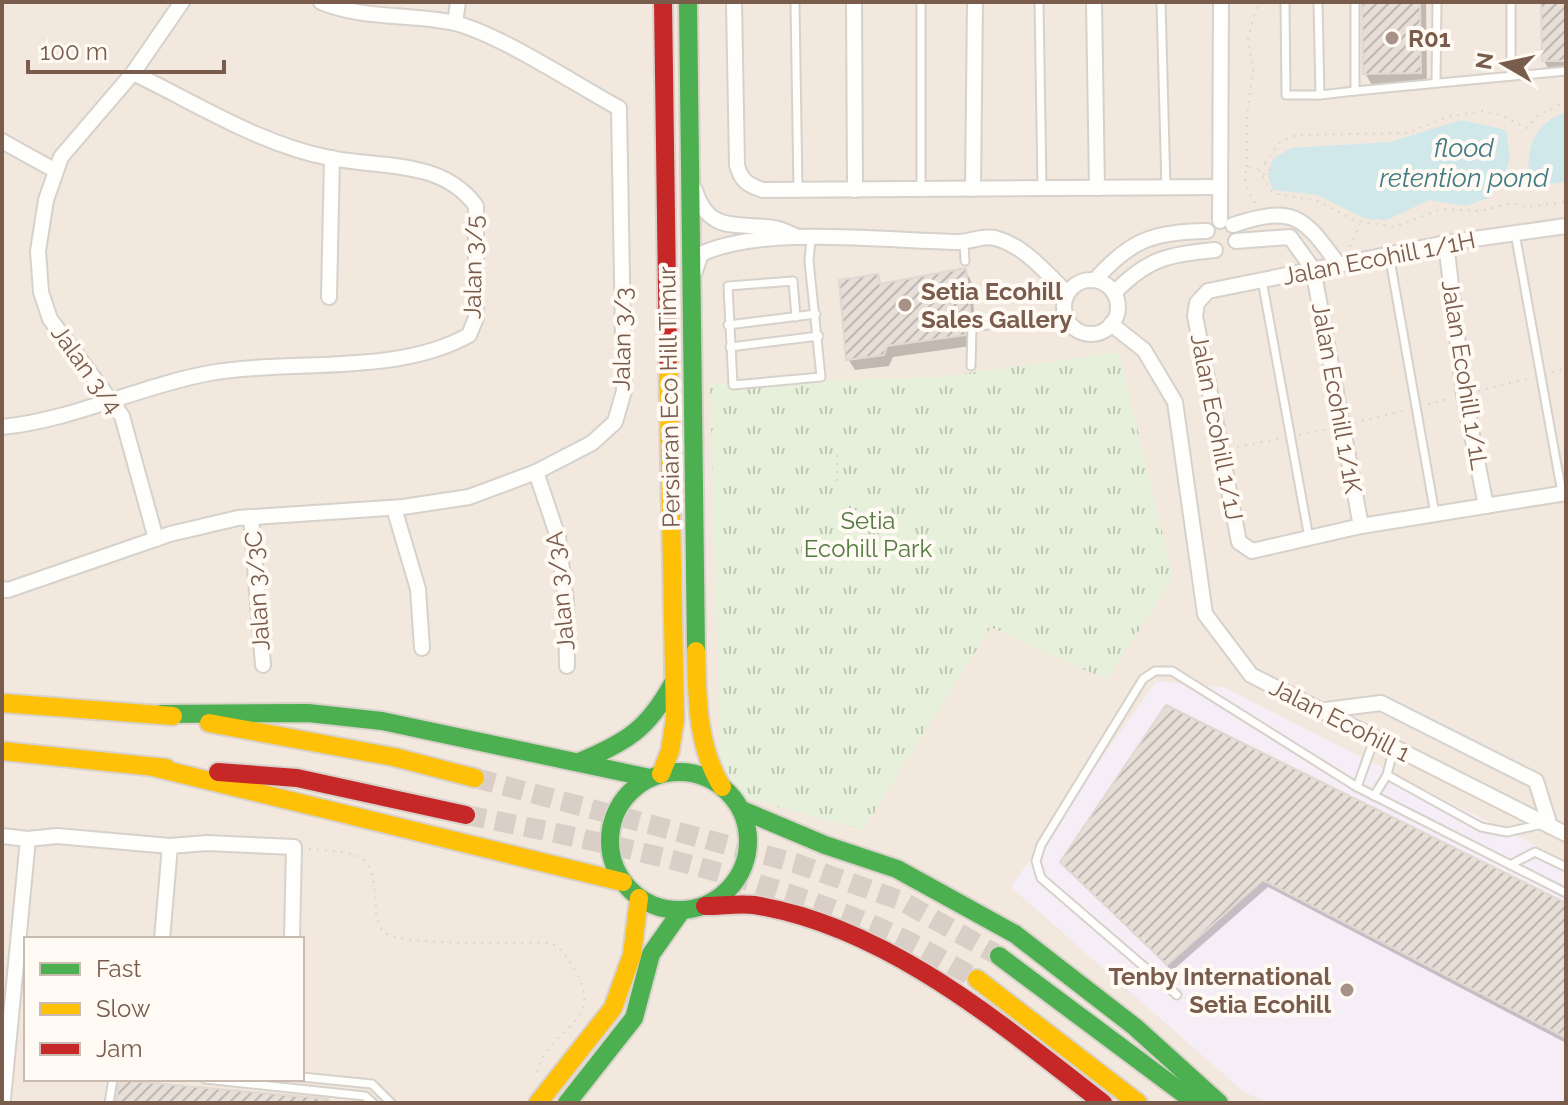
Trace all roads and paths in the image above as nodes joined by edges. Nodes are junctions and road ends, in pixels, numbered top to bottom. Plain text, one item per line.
1 (182, 2) edge
2 (321, 2) edge
3 (458, 2) edge
4 (663, 2) edge
5 (688, 2) edge
6 (734, 2) edge
7 (795, 2) edge
8 (854, 2) edge
9 (921, 2) edge
10 (975, 2) edge
11 (1039, 2) edge
12 (1094, 2) edge
13 (1161, 2) edge
14 (1221, 2) edge
15 (1258, 2) edge
16 (1285, 2) edge
17 (1318, 2) edge
18 (1355, 2) edge
19 (1437, 2) edge
20 (1511, 2) edge
21 (455, 23) junction
22 (1566, 71) edge
23 (133, 73) junction
24 (1511, 76) junction
25 (1436, 83) junction
26 (1355, 91) junction
27 (1320, 95) junction
28 (1566, 101) edge
29 (2, 141) edge
30 (332, 158) junction
31 (1265, 164) junction
32 (1247, 167) junction
33 (1259, 169) junction
34 (689, 170) junction
35 (56, 171) junction
36 (1263, 175) junction
37 (1220, 187) junction
38 (1097, 188) junction
39 (1166, 188) junction
40 (973, 189) junction
41 (1042, 189) junction
42 (798, 190) junction
43 (855, 190) junction
44 (921, 190) junction
45 (1566, 202) edge
46 (1255, 211) dead end
47 (1226, 223) junction
48 (1361, 223) junction
49 (1566, 226) edge
50 (1207, 231) junction
51 (1515, 233) junction
52 (805, 238) junction
53 (1236, 241) junction
54 (964, 242) junction
55 (1446, 243) junction
56 (1215, 250) junction
57 (1389, 254) junction
58 (965, 261) dead end
59 (1342, 264) junction
60 (1313, 269) junction
61 (1095, 280) junction
62 (1262, 280) junction
63 (692, 285) junction
64 (1067, 293) junction
65 (1114, 293) junction
66 (329, 297) dead end
67 (1197, 303) joint
68 (816, 314) junction
69 (796, 317) junction
70 (995, 324) dead end
71 (1111, 324) junction
72 (728, 325) junction
73 (819, 336) junction
74 (730, 347) junction
75 (971, 366) dead end
76 (1566, 368) edge
77 (1540, 375) junction
78 (1464, 395) junction
79 (111, 398) junction
80 (1417, 407) junction
81 (1341, 426) junction
82 (2, 427) edge
83 (1291, 436) junction
84 (1224, 449) junction
85 (837, 450) dead end
86 (536, 472) junction
87 (837, 481) dead end
88 (1564, 493) edge
89 (1486, 506) junction
90 (394, 508) junction
91 (1435, 514) junction
92 (251, 517) junction
93 (1361, 526) junction
94 (163, 536) junction
95 (1309, 538) junction
96 (2, 589) edge
97 (422, 648) dead end
98 (263, 665) dead end
99 (567, 666) dead end
100 (673, 683) junction
101 (2, 703) edge
102 (1325, 710) junction
103 (161, 714) junction
104 (1375, 737) junction
105 (1394, 747) junction
106 (2, 751) edge
107 (579, 762) junction
108 (153, 767) junction
109 (1387, 775) junction
110 (656, 776) junction
111 (475, 778) tunnel mouth
112 (722, 787) junction
113 (1357, 787) junction
114 (1374, 796) junction
115 (742, 810) junction
116 (466, 815) tunnel mouth
117 (1547, 824) junction
118 (1566, 834) edge
119 (2, 836) edge
120 (28, 839) junction
121 (170, 846) junction
122 (294, 847) junction
123 (1510, 865) junction
124 (1566, 867) edge
125 (623, 882) junction
126 (1566, 893) edge
127 (639, 898) junction
128 (705, 906) junction
129 (682, 910) junction
130 (162, 937) edge
131 (292, 937) edge
132 (999, 956) tunnel mouth
133 (977, 979) tunnel mouth
134 (1177, 995) dead end
135 (18, 1019) edge
136 (304, 1077) edge
137 (113, 1081) edge
138 (224, 1081) edge
139 (3, 1099) edge
140 (541, 1100) edge
141 (109, 1103) edge
142 (373, 1103) edge
143 (391, 1103) edge
144 (567, 1103) edge
145 (1103, 1103) edge
146 (1138, 1103) edge
147 (1196, 1103) edge
148 (1219, 1103) edge

1 - 23 street, Jalan 3/4
2 - 21 street, Jalan 3/3
3 - 21 street
4 - 100 street, Persiaran Eco Hill Timur
5 - 34 street, Persiaran Eco Hill Timur
6 - 42 street
7 - 42 lane
8 - 43 street
9 - 44 lane
10 - 40 street
11 - 41 lane
12 - 38 street
13 - 39 lane
14 - 37 street
15 - 32 path
16 - 27 lane
17 - 27 lane
18 - 26 lane
19 - 25 lane
20 - 24 lane
21 - 86 street, Jalan 3/3
22 - 24 lane
23 - 30 street, Jalan 3/5
23 - 35 street, Jalan 3/4
24 - 25 lane
25 - 26 lane
26 - 27 lane
28 - 31 path
29 - 35 street
30 - 66 street
30 - 79 street, Jalan 3/5
31 - 33 path
31 - 36 path
32 - 33 path
32 - 46 path
33 - 36 path
34 - 52 street
34 - 63 street, Persiaran Eco Hill Timur
35 - 79 street, Jalan 3/4
36 - 48 path
37 - 39 street
37 - 47 street
38 - 39 street
38 - 41 street
40 - 41 street
40 - 44 street
42 - 43 street
43 - 44 street
45 - 48 path
47 - 50 street
47 - 53 street
47 - 59 street
48 - 59 path
49 - 51 street, Jalan Ecohill 1/1H
50 - 56 street
50 - 61 street
51 - 55 street, Jalan Ecohill 1/1H
51 - 77 lane
52 - 54 street
52 - 63 street
52 - 68 lane
53 - 56 street
53 - 60 street
54 - 58 lane
54 - 64 street
55 - 57 street, Jalan Ecohill 1/1H
55 - 78 street, Jalan Ecohill 1/1L
56 - 65 street
57 - 59 street, Jalan Ecohill 1/1H
57 - 80 lane
59 - 60 street, Jalan Ecohill 1/1H
60 - 62 street, Jalan Ecohill 1/1H
60 - 81 street, Jalan Ecohill 1/1K
61 - 64 street
61 - 65 street
62 - 67 street, Jalan Ecohill 1/1H
62 - 83 lane
63 - 112 street, Persiaran Eco Hill Timur
64 - 71 street
65 - 71 street
67 - 84 street, Jalan Ecohill 1/1J
68 - 69 lane
68 - 73 lane
69 - 72 lane
69 - 72 lane
70 - 75 lane
71 - 102 street, Jalan Ecohill 1
72 - 74 lane
73 - 74 lane
73 - 74 lane
76 - 77 path
77 - 78 path
77 - 88 lane
78 - 80 path
78 - 89 street, Jalan Ecohill 1/1L
79 - 82 street
79 - 94 street, Jalan 3/4
80 - 81 path
80 - 91 lane
81 - 83 path
81 - 93 street, Jalan Ecohill 1/1K
83 - 84 path
83 - 95 lane
84 - 95 street, Jalan Ecohill 1/1J
85 - 87 path
86 - 90 street, Jalan 3/3
86 - 99 street, Jalan 3/3A
88 - 89 street
89 - 91 street
90 - 92 street, Jalan 3/3
90 - 97 street
91 - 93 street
92 - 94 street, Jalan 3/3
92 - 98 street, Jalan 3/3C
93 - 95 street
94 - 96 street, Jalan 3/3
100 - 107 street
100 - 110 street, Persiaran Eco Hill Timur
101 - 103 street
102 - 104 street, Jalan Ecohill 1
102 - 117 street
103 - 107 street
103 - 111 street
104 - 105 street, Jalan Ecohill 1
104 - 113 lane
105 - 109 lane
105 - 117 street, Jalan Ecohill 1
106 - 108 street
107 - 110 street
108 - 116 street
108 - 125 street
109 - 114 lane
109 - 117 lane
110 - 112 street
110 - 125 street
112 - 115 street
113 - 114 lane
113 - 134 lane
114 - 123 lane
115 - 128 street
115 - 148 street
117 - 118 street, Jalan Ecohill 1
119 - 120 street
120 - 121 street
120 - 135 street
121 - 122 street
121 - 130 street
122 - 131 street
122 - 140 path
123 - 124 lane
123 - 126 lane
125 - 127 street
127 - 129 street
127 - 140 street
128 - 129 street
128 - 145 street
129 - 144 street
132 - 147 street
133 - 146 street
135 - 139 street
136 - 143 lane
137 - 141 lane
138 - 142 lane

